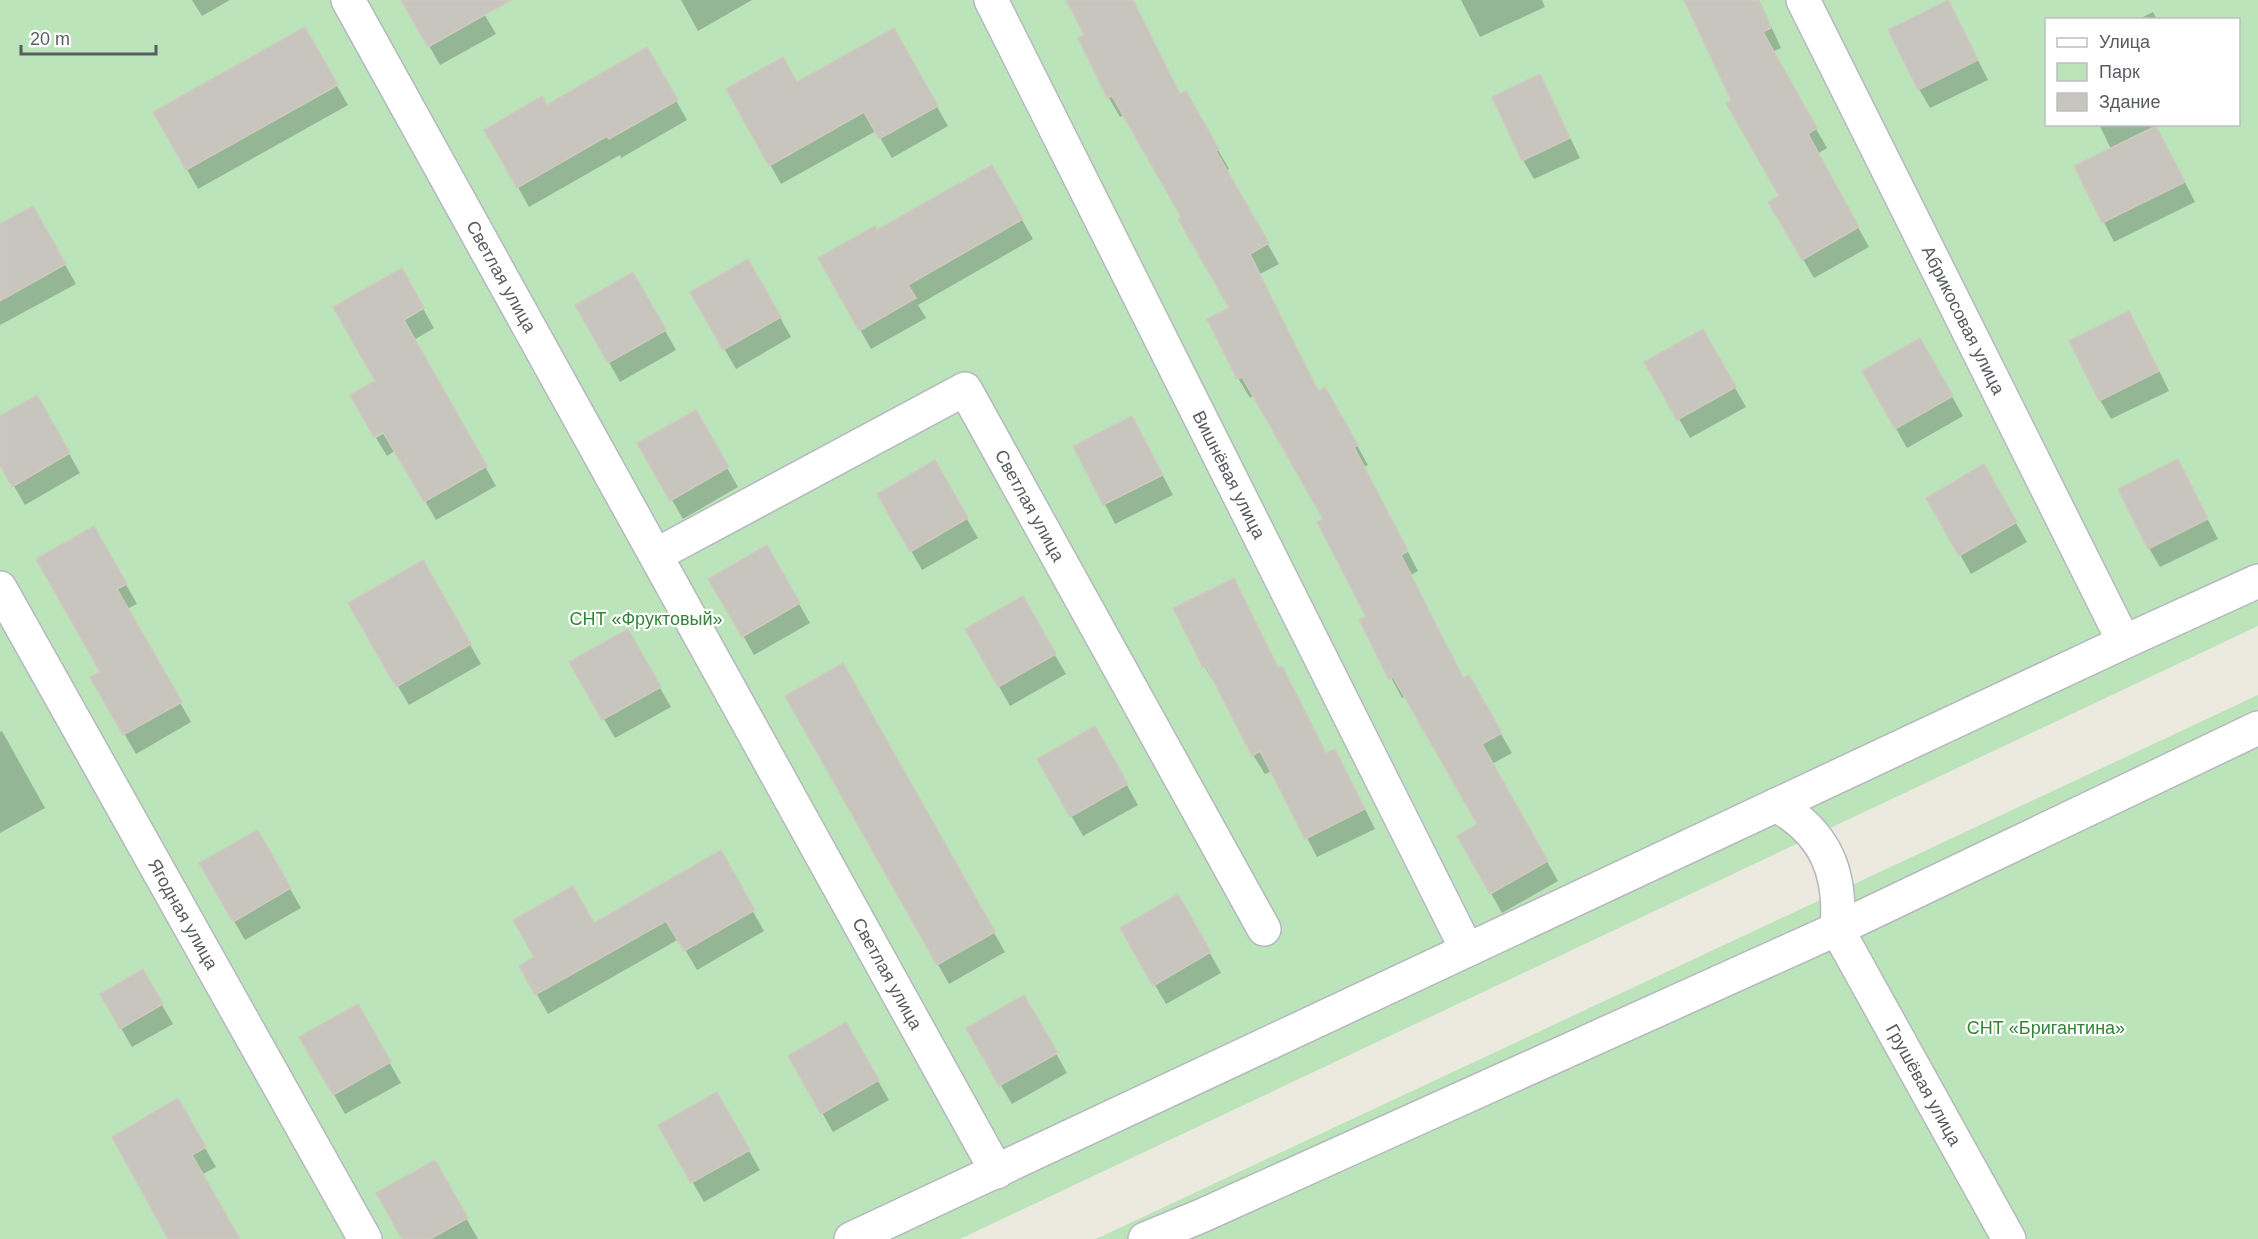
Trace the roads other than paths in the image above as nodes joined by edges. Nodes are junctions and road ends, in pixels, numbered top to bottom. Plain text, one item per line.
1 (348, 0) edge
2 (991, 0) edge
3 (1803, 0) edge
4 (656, 555) junction
5 (2258, 581) edge
6 (0, 588) edge
7 (2124, 642) junction
8 (2258, 728) edge
9 (1776, 805) junction
10 (1264, 928) dead end
11 (1837, 929) junction
12 (1467, 950) junction
13 (997, 1172) junction
14 (1208, 1227) edge
15 (365, 1239) edge
16 (851, 1239) edge
17 (1145, 1239) edge
18 (2009, 1239) edge

1 - 4 street, Светлая улица
2 - 12 street, Вишнёвая улица
3 - 7 street, Абрикосовая улица
4 - 10 street, Светлая улица
4 - 13 street, Светлая улица
5 - 7 street
6 - 15 street, Ягодная улица
7 - 9 street
8 - 11 street
9 - 11 street
9 - 12 street
11 - 14 street
11 - 18 street, Грушёвая улица
12 - 13 street
13 - 16 street
14 - 17 street

